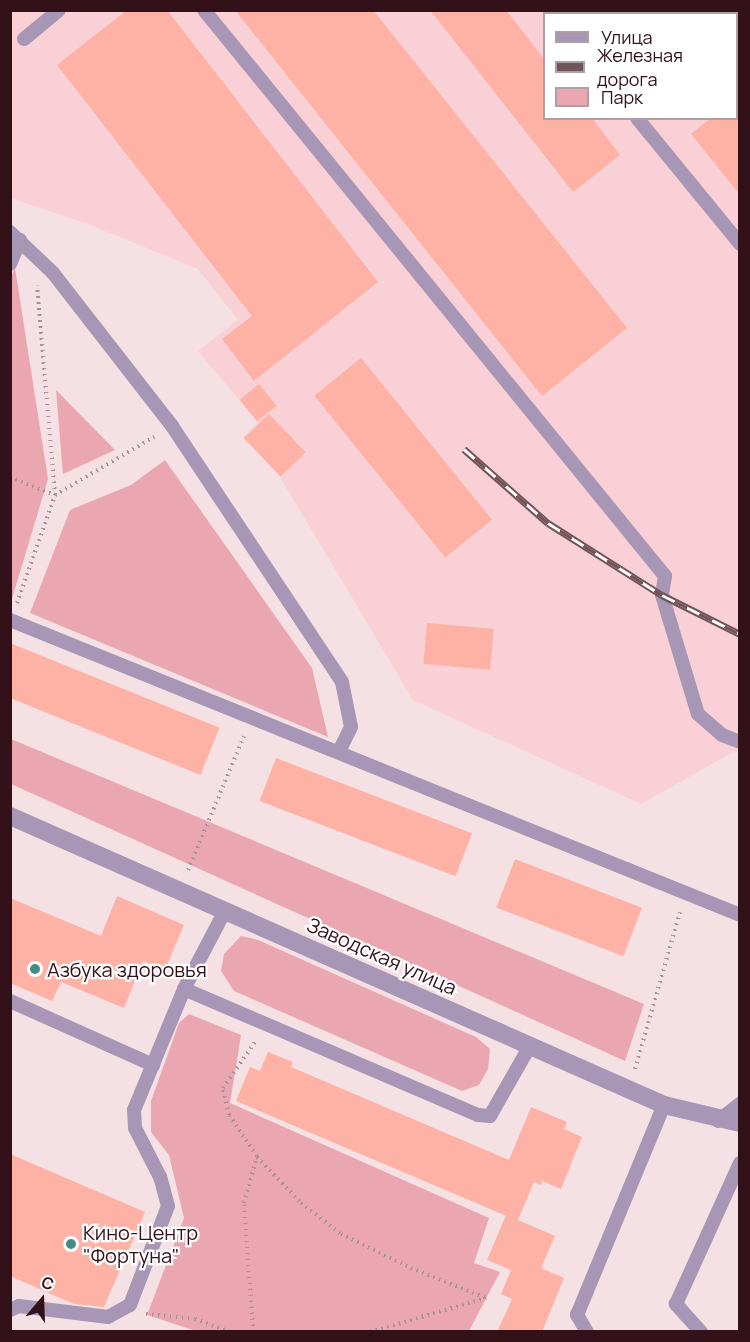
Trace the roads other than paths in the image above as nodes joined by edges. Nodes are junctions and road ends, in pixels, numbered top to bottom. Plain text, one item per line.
1 (59, 10) edge
2 (204, 10) edge
3 (24, 39) dead end
4 (639, 120) edge
5 (15, 236) edge
6 (740, 244) edge
7 (10, 264) edge
8 (11, 620) edge
9 (740, 742) edge
10 (339, 752) junction
11 (10, 816) edge
12 (225, 911) junction
13 (740, 915) edge
14 (184, 989) junction
15 (10, 1001) edge
16 (530, 1046) junction
17 (153, 1065) junction
18 (740, 1104) edge
19 (664, 1105) junction
20 (718, 1121) junction
21 (740, 1123) edge
22 (740, 1163) edge
23 (10, 1310) edge
24 (587, 1332) edge
25 (701, 1332) edge

1 - 3 lane
2 - 9 lane
4 - 6 lane
5 - 7 lane
5 - 10 lane
8 - 10 lane
10 - 13 lane
11 - 12 street, Заводская улица
12 - 14 lane
12 - 16 street, Заводская улица
14 - 16 lane
14 - 17 lane
15 - 17 lane
16 - 19 street, Заводская улица
17 - 23 lane
18 - 20 lane
19 - 20 street, Заводская улица
19 - 24 lane
20 - 21 street, Заводская улица
22 - 25 lane

